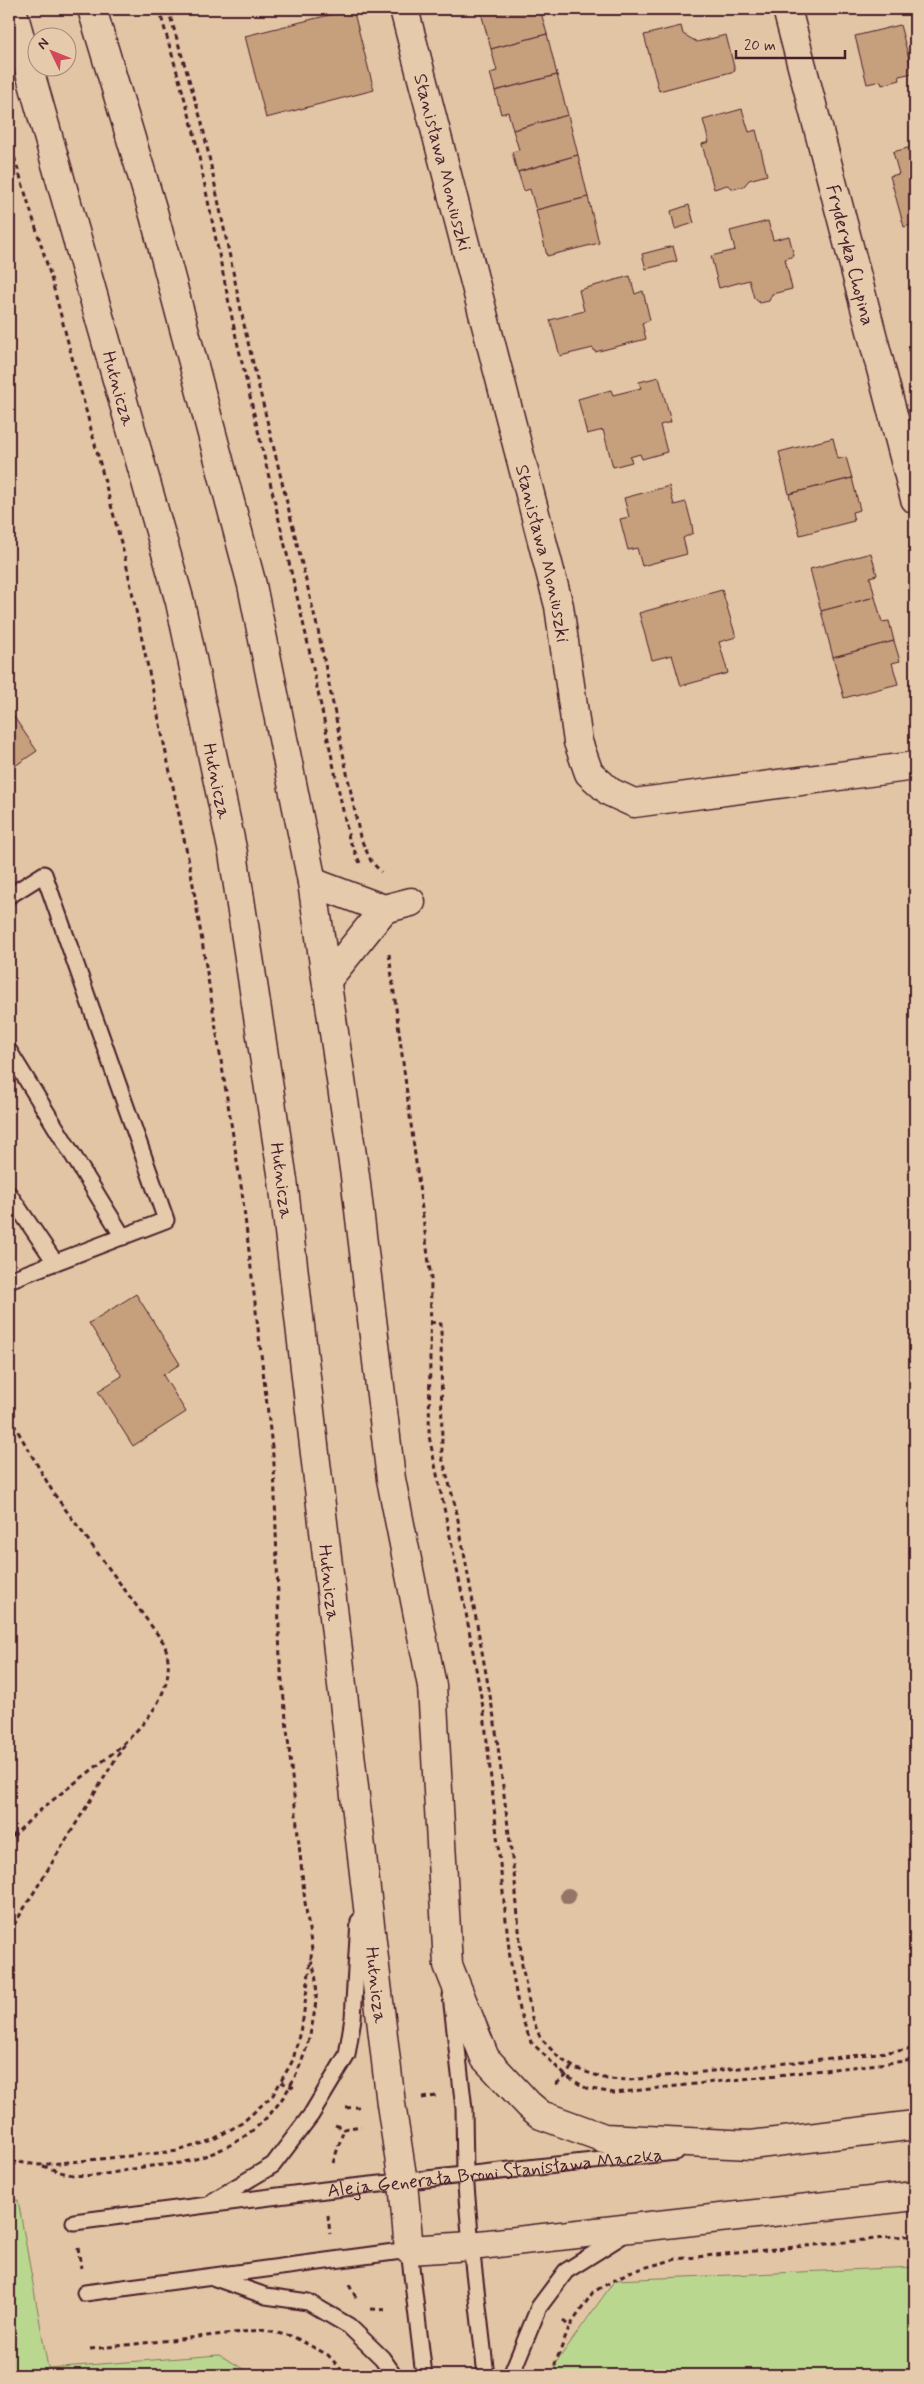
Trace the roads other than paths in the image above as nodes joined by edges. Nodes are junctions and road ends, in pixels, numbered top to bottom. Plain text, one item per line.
1 (12, 9) edge
2 (92, 9) edge
3 (404, 9) edge
4 (787, 9) edge
5 (915, 499) edge
6 (915, 766) edge
7 (312, 882) junction
8 (9, 896) edge
9 (328, 980) junction
10 (9, 1051) edge
11 (9, 1194) edge
12 (123, 1236) junction
13 (54, 1262) junction
14 (9, 1280) edge
15 (363, 1860) junction
16 (448, 1966) junction
17 (915, 2125) edge
18 (751, 2145) junction
19 (465, 2174) junction
20 (403, 2182) junction
21 (915, 2196) edge
22 (208, 2204) junction
23 (74, 2222) road end
24 (634, 2228) junction
25 (471, 2246) junction
26 (409, 2250) junction
27 (214, 2277) junction
28 (85, 2293) road end
29 (394, 2375) edge
30 (424, 2375) edge
31 (486, 2375) edge
32 (511, 2375) edge

1 - 15 main road, Hutnicza
2 - 7 main road
3 - 6 main road, Stanisława Moniuszki
4 - 5 main road, Fryderyka Chopina
7 - 9 main road
7 - 9 main road
8 - 12 lane
9 - 16 main road
10 - 12 lane
11 - 13 lane
12 - 13 lane
13 - 14 lane
15 - 20 main road, Hutnicza
15 - 22 lane
16 - 18 main road
16 - 19 lane
17 - 18 main road, Aleja Generała Broni Stanisława Maczka
18 - 19 lane, Aleja Generała Broni Stanisława Maczka
19 - 20 lane, Aleja Generała Broni Stanisława Maczka
19 - 25 lane
20 - 22 lane, Aleja Generała Broni Stanisława Maczka
20 - 26 main road, Hutnicza
21 - 24 main road
22 - 23 lane, Aleja Generała Broni Stanisława Maczka
24 - 25 main road
24 - 32 lane
25 - 26 main road
25 - 31 lane
26 - 27 lane
26 - 30 lane, Hutnicza
27 - 28 lane
27 - 29 lane

